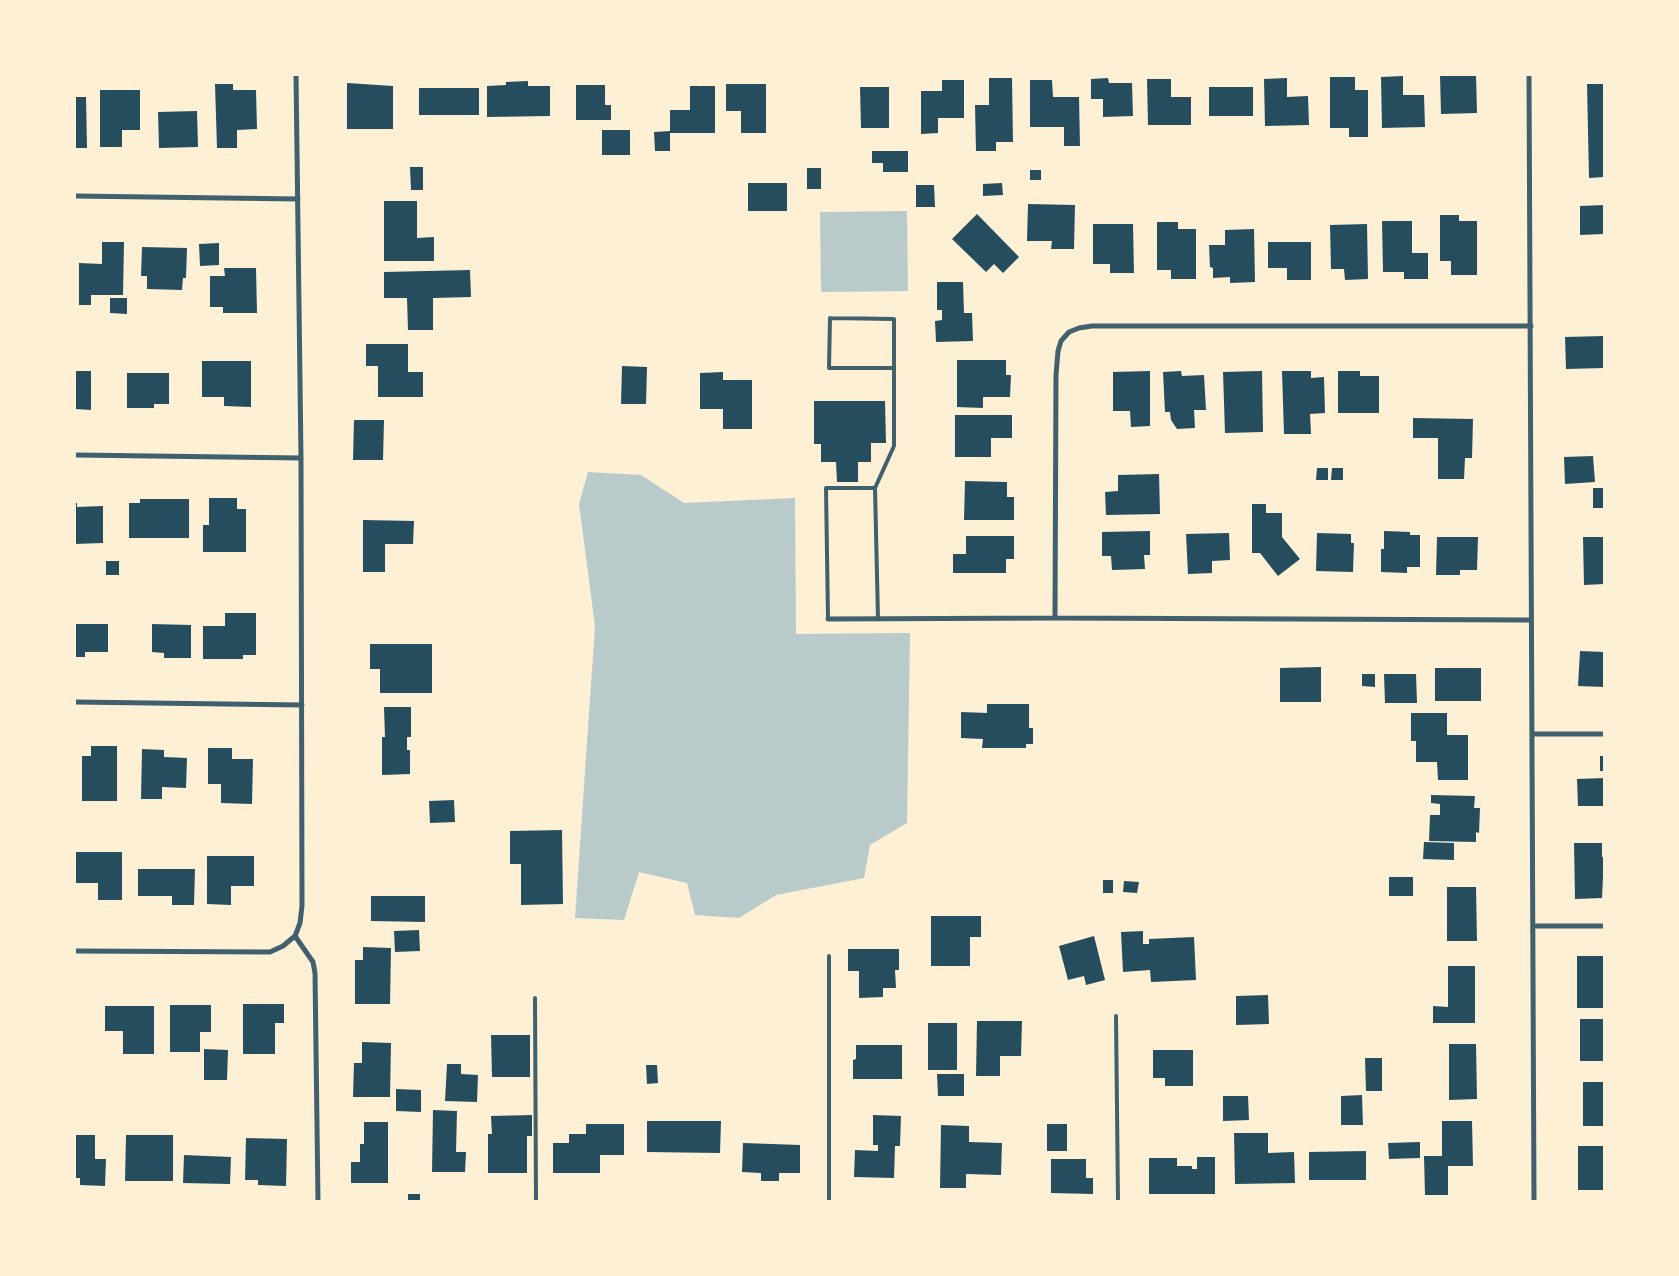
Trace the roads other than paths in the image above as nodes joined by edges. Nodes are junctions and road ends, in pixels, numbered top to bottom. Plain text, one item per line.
1 (296, 75) edge
2 (1529, 75) edge
3 (75, 196) edge
4 (298, 199) junction
5 (1531, 326) junction
6 (894, 368) junction
7 (75, 455) edge
8 (301, 458) junction
9 (875, 488) junction
10 (1055, 618) junction
11 (828, 619) joint
12 (878, 619) junction
13 (1530, 620) junction
14 (75, 702) edge
15 (302, 705) junction
16 (1533, 734) junction
17 (1604, 734) edge
18 (1534, 926) junction
19 (1604, 926) edge
20 (295, 936) junction
21 (75, 951) edge
22 (829, 956) dead end
23 (536, 998) dead end
24 (1116, 1016) dead end
25 (318, 1201) edge
26 (536, 1201) edge
27 (829, 1201) edge
28 (1118, 1201) edge
29 (1534, 1201) edge

1 - 4 street
2 - 5 street
3 - 4 street
4 - 8 street
5 - 10 street
5 - 13 street
6 - 6 lane
6 - 9 lane
7 - 8 street
8 - 15 street
9 - 11 lane
9 - 12 lane
10 - 12 street
10 - 13 street
11 - 12 street
13 - 16 street
14 - 15 street
15 - 20 street
16 - 17 street
16 - 18 street
18 - 19 street
18 - 29 street
20 - 21 street
20 - 25 street
22 - 27 lane
23 - 26 lane
24 - 28 lane

